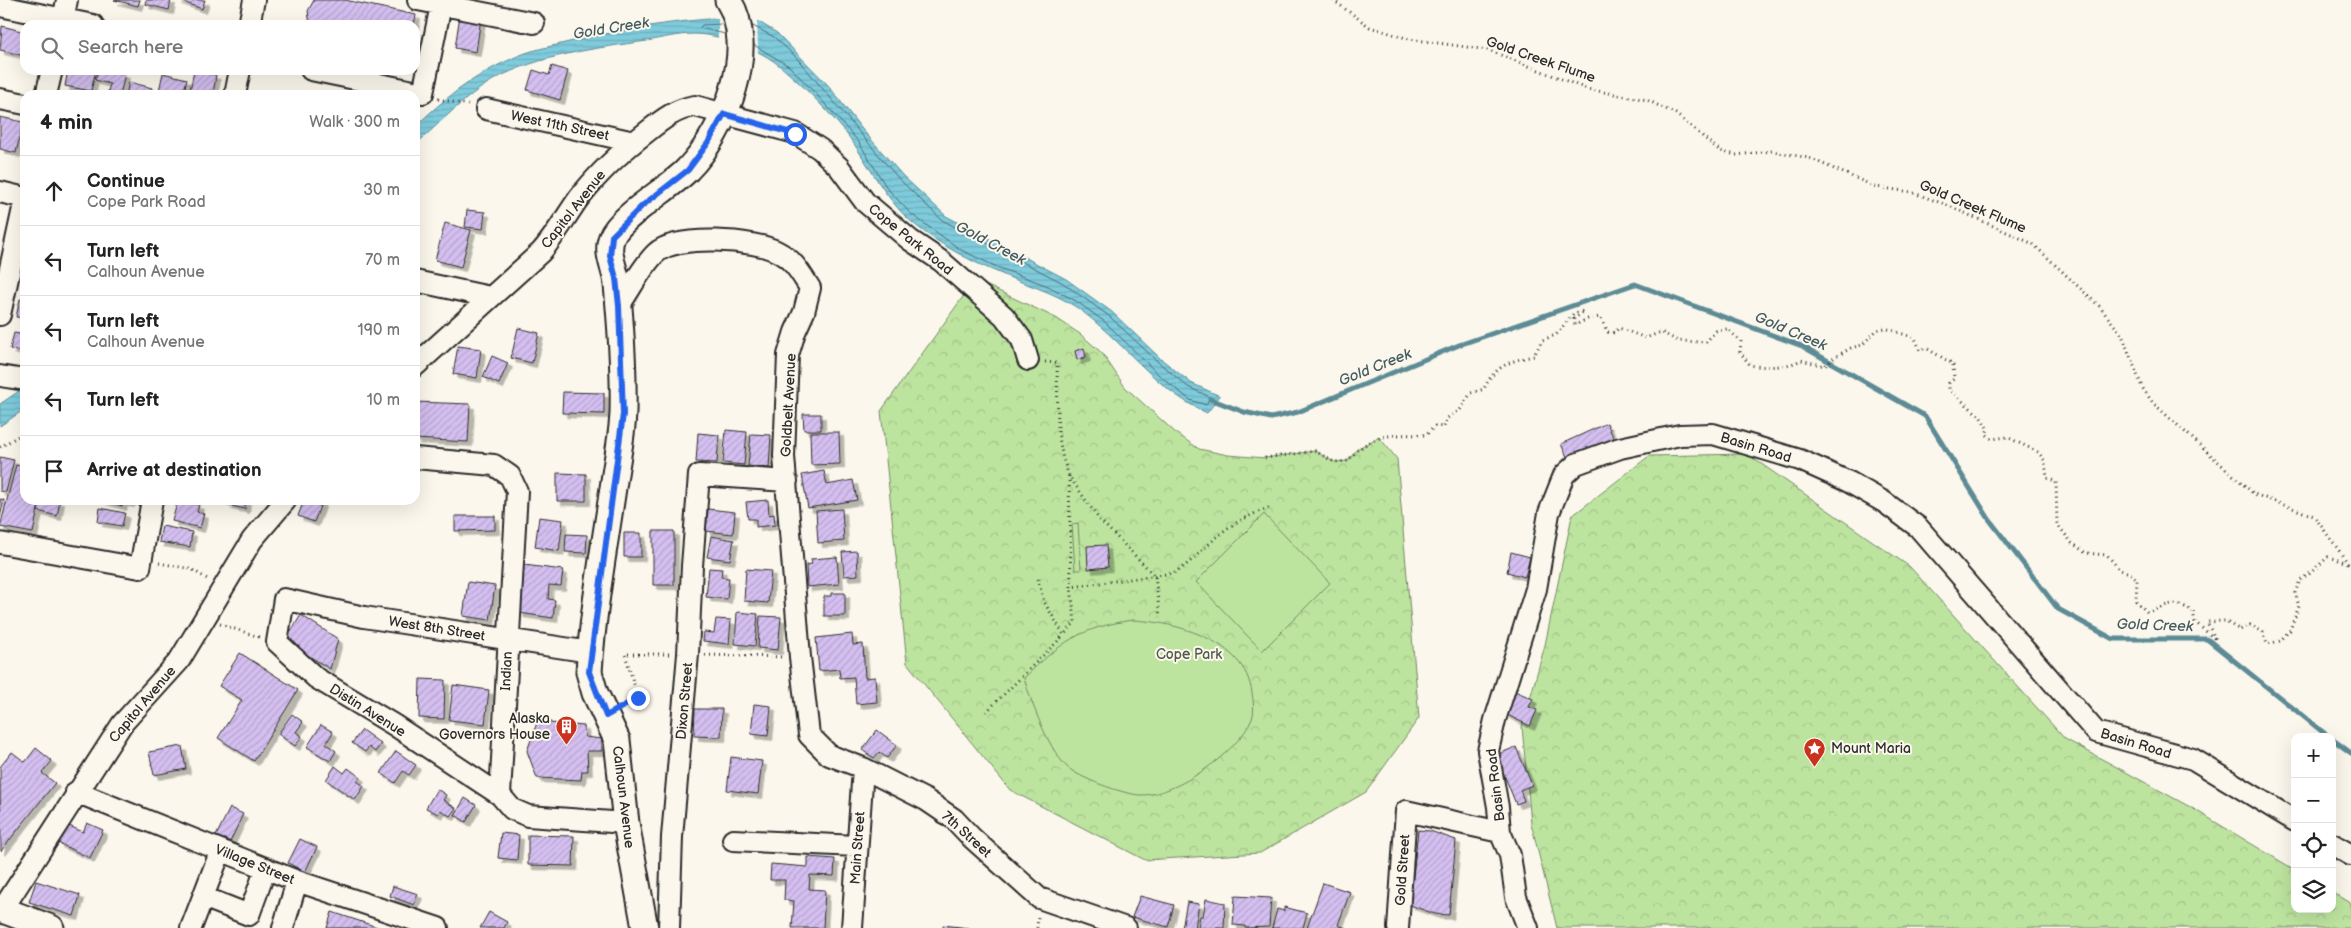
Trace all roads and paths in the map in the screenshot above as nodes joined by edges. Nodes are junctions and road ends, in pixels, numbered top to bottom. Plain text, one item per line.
1 (254, 0) edge
2 (418, 0) edge
3 (1333, 0) edge
4 (442, 2) edge
5 (729, 2) edge
6 (0, 6) edge
7 (64, 15) edge
8 (78, 20) edge
9 (251, 20) edge
10 (534, 23) dead end
11 (51, 75) edge
12 (239, 75) edge
13 (334, 75) edge
14 (47, 90) edge
15 (235, 90) edge
16 (402, 90) edge
17 (420, 94) edge
18 (429, 96) junction
19 (0, 99) edge
20 (20, 103) edge
21 (478, 107) joint
22 (724, 114) junction
23 (634, 142) junction
24 (0, 192) edge
25 (20, 197) edge
26 (20, 221) edge
27 (420, 281) edge
28 (490, 297) junction
29 (619, 306) junction
30 (0, 315) edge
31 (420, 361) edge
32 (1034, 361) joint
33 (1, 376) edge
34 (20, 379) edge
35 (20, 435) edge
36 (0, 447) edge
37 (420, 458) edge
38 (1265, 458) dead end
39 (1069, 476) junction
40 (786, 481) junction
41 (152, 505) edge
42 (282, 505) edge
43 (1270, 507) dead end
44 (0, 543) edge
45 (2349, 564) edge
46 (146, 565) junction
47 (1155, 576) junction
48 (1038, 579) dead end
49 (1070, 587) junction
50 (223, 590) junction
51 (1160, 617) dead end
52 (205, 620) junction
53 (1064, 635) junction
54 (507, 639) junction
55 (277, 642) junction
56 (590, 652) junction
57 (688, 654) junction
58 (800, 657) junction
59 (986, 712) dead end
60 (606, 716) junction
61 (809, 735) joint
62 (862, 768) junction
63 (76, 792) junction
64 (500, 795) junction
65 (2291, 819) edge
66 (626, 823) junction
67 (1500, 832) junction
68 (733, 840) dead end
69 (856, 846) junction
70 (2336, 846) edge
71 (220, 850) junction
72 (2351, 855) edge
73 (266, 868) junction
74 (297, 881) junction
75 (203, 897) junction
76 (1, 910) edge
77 (51, 928) edge
78 (191, 928) edge
79 (283, 928) edge
80 (438, 928) edge
81 (645, 928) edge
82 (669, 928) edge
83 (852, 928) edge
84 (1126, 928) edge
85 (1398, 928) edge
86 (1528, 928) edge

1 - 9 street
2 - 4 street
3 - 45 path, Gold Creek Flume
4 - 10 street
4 - 18 street
5 - 22 main road, Calhoun Avenue
6 - 7 street
7 - 8 street
11 - 14 street
12 - 15 street
13 - 16 street
17 - 18 street
18 - 21 path
19 - 20 street
21 - 23 street, West 11th Street
22 - 23 street, Capitol Avenue
22 - 29 main road, Calhoun Avenue
22 - 32 street, Cope Park Road
23 - 28 street, Capitol Avenue
24 - 25 street
26 - 30 street
27 - 28 street
28 - 31 street, Capitol Avenue
29 - 40 street, Goldbelt Avenue
29 - 56 main road, Calhoun Avenue
32 - 39 path
33 - 34 street
35 - 36 path
37 - 54 street, Indian
38 - 45 path
39 - 47 path
39 - 49 path
40 - 57 street, Dixon Street
40 - 58 street, Goldbelt Avenue
41 - 46 street
42 - 50 street, Capitol Avenue
43 - 47 path
44 - 46 street
46 - 50 path
47 - 49 path
47 - 51 path
48 - 53 path
49 - 53 path
50 - 52 street, Capitol Avenue
52 - 55 path
52 - 63 street, Capitol Avenue
53 - 59 path
54 - 55 street, West 8th Street
54 - 56 street, West 8th Street
54 - 64 street, Indian
55 - 64 street, Distin Avenue
56 - 60 main road, Calhoun Avenue
57 - 58 path
57 - 60 path
57 - 82 street, Dixon Street
58 - 61 street, Goldbelt Avenue
60 - 66 main road, Calhoun Avenue
61 - 62 street, 7th Street
62 - 69 street, Main Street
62 - 84 street, 7th Street
63 - 71 street, Village Street
63 - 76 street, Capitol Avenue
64 - 66 street
65 - 67 street, Basin Road
66 - 81 main road, Calhoun Avenue
67 - 85 street, Gold Street
67 - 86 street, Basin Road
68 - 69 street
69 - 83 street, Main Street
70 - 72 street
71 - 73 street, Village Street
71 - 75 street
73 - 74 street, Village Street
73 - 75 street
74 - 79 street
74 - 80 street, Village Street
75 - 78 street
76 - 77 main road

